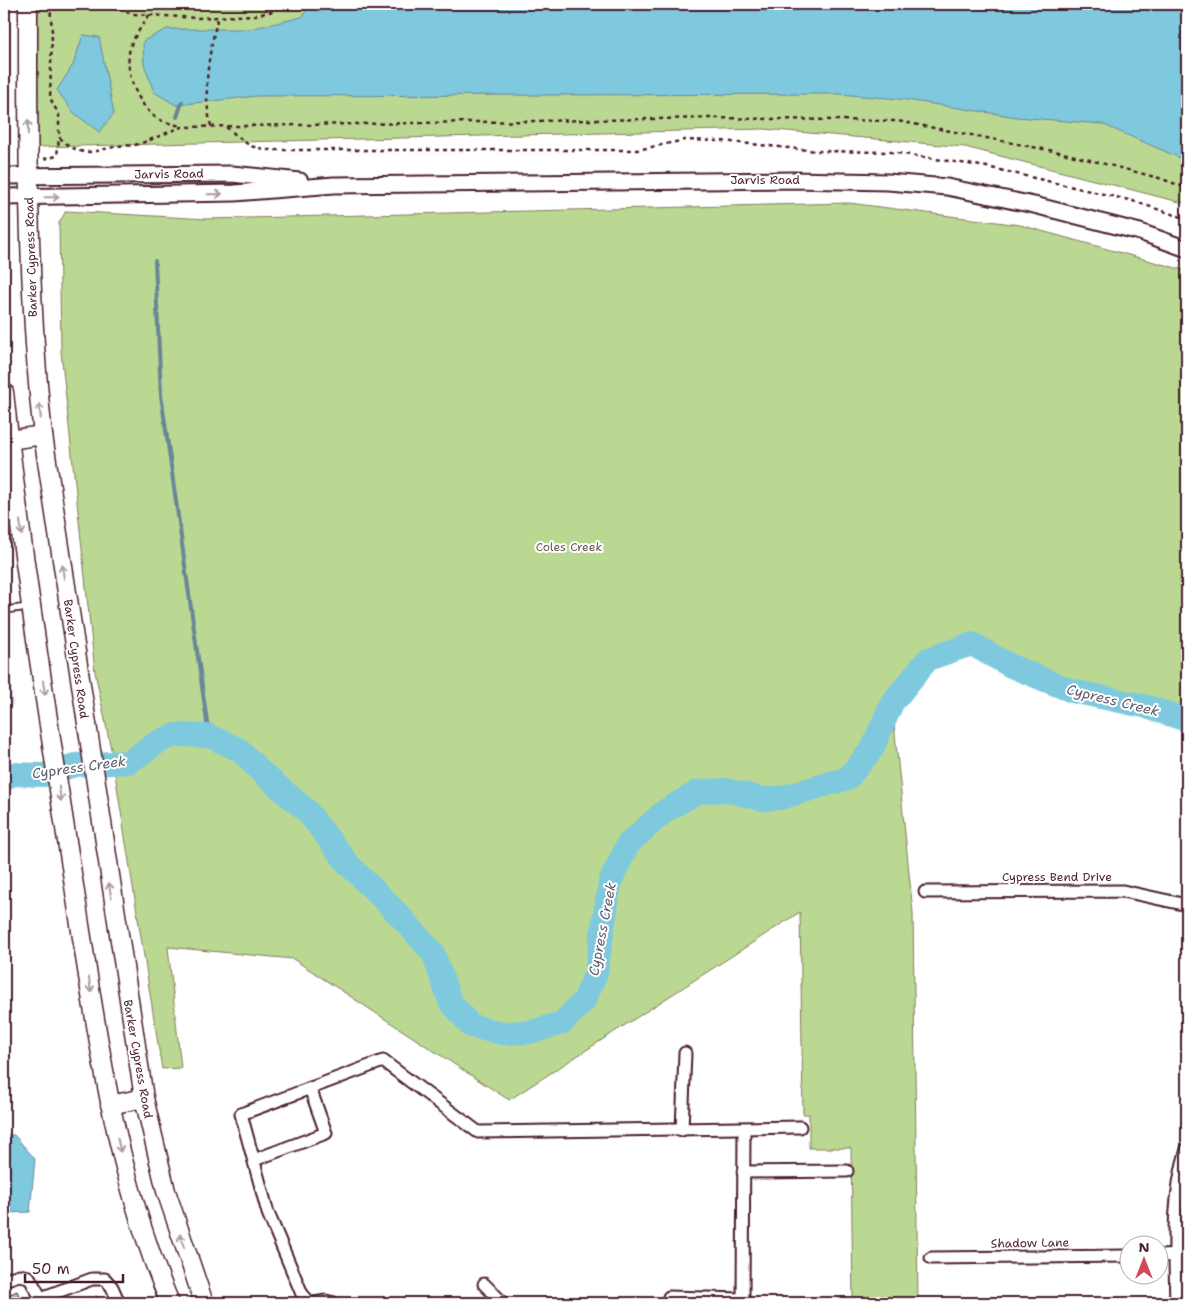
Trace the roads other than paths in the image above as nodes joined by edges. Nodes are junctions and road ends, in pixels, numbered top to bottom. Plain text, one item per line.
1 (28, 4) edge
2 (4, 176) edge
3 (28, 176) junction
4 (334, 185) junction
5 (4, 197) edge
6 (28, 197) junction
7 (1187, 249) edge
8 (4, 392) edge
9 (43, 435) junction
10 (6, 439) edge
11 (32, 607) junction
12 (4, 610) edge
13 (925, 892) dead end
14 (1187, 905) edge
15 (685, 1053) dead end
16 (310, 1088) junction
17 (144, 1098) junction
18 (110, 1105) junction
19 (800, 1127) dead end
20 (744, 1129) junction
21 (682, 1130) junction
22 (1187, 1149) edge
23 (254, 1160) junction
24 (846, 1171) dead end
25 (743, 1172) junction
26 (1168, 1255) edge
27 (1175, 1255) junction
28 (1187, 1255) edge
29 (1118, 1256) edge
30 (931, 1258) dead end
31 (4, 1280) edge
32 (484, 1284) dead end
33 (669, 1297) dead end
34 (744, 1301) edge
35 (119, 1303) edge
36 (170, 1303) edge
37 (204, 1303) edge
38 (312, 1303) edge
39 (334, 1303) edge
40 (503, 1303) edge
41 (1176, 1303) edge

3 -> 1 main road, Barker Cypress Road
2 - 3 street, Jarvis Road
3 - 4 street, Jarvis Road
3 - 6 main road, Barker Cypress Road
6 -> 4 street, Jarvis Road
4 - 7 street, Jarvis Road
5 - 6 street, Jarvis Road
9 -> 6 main road, Barker Cypress Road
8 - 10 main road
9 - 10 main road
17 -> 9 main road, Barker Cypress Road
10 -> 11 main road
11 - 12 lane
11 -> 18 main road
13 - 14 street, Cypress Bend Drive
15 - 21 street
16 - 21 street
16 - 23 street
16 - 23 street
17 - 18 main road
37 -> 17 main road, Barker Cypress Road
18 -> 36 main road
19 - 20 street
20 - 21 street
20 - 25 street
22 - 27 street
23 - 38 street
24 - 25 street
25 - 34 street
26 - 27 street
27 - 28 street
27 - 41 street
29 - 30 street, Shadow Lane
31 - 35 street
32 - 40 street
33 - 34 street
38 - 39 street

